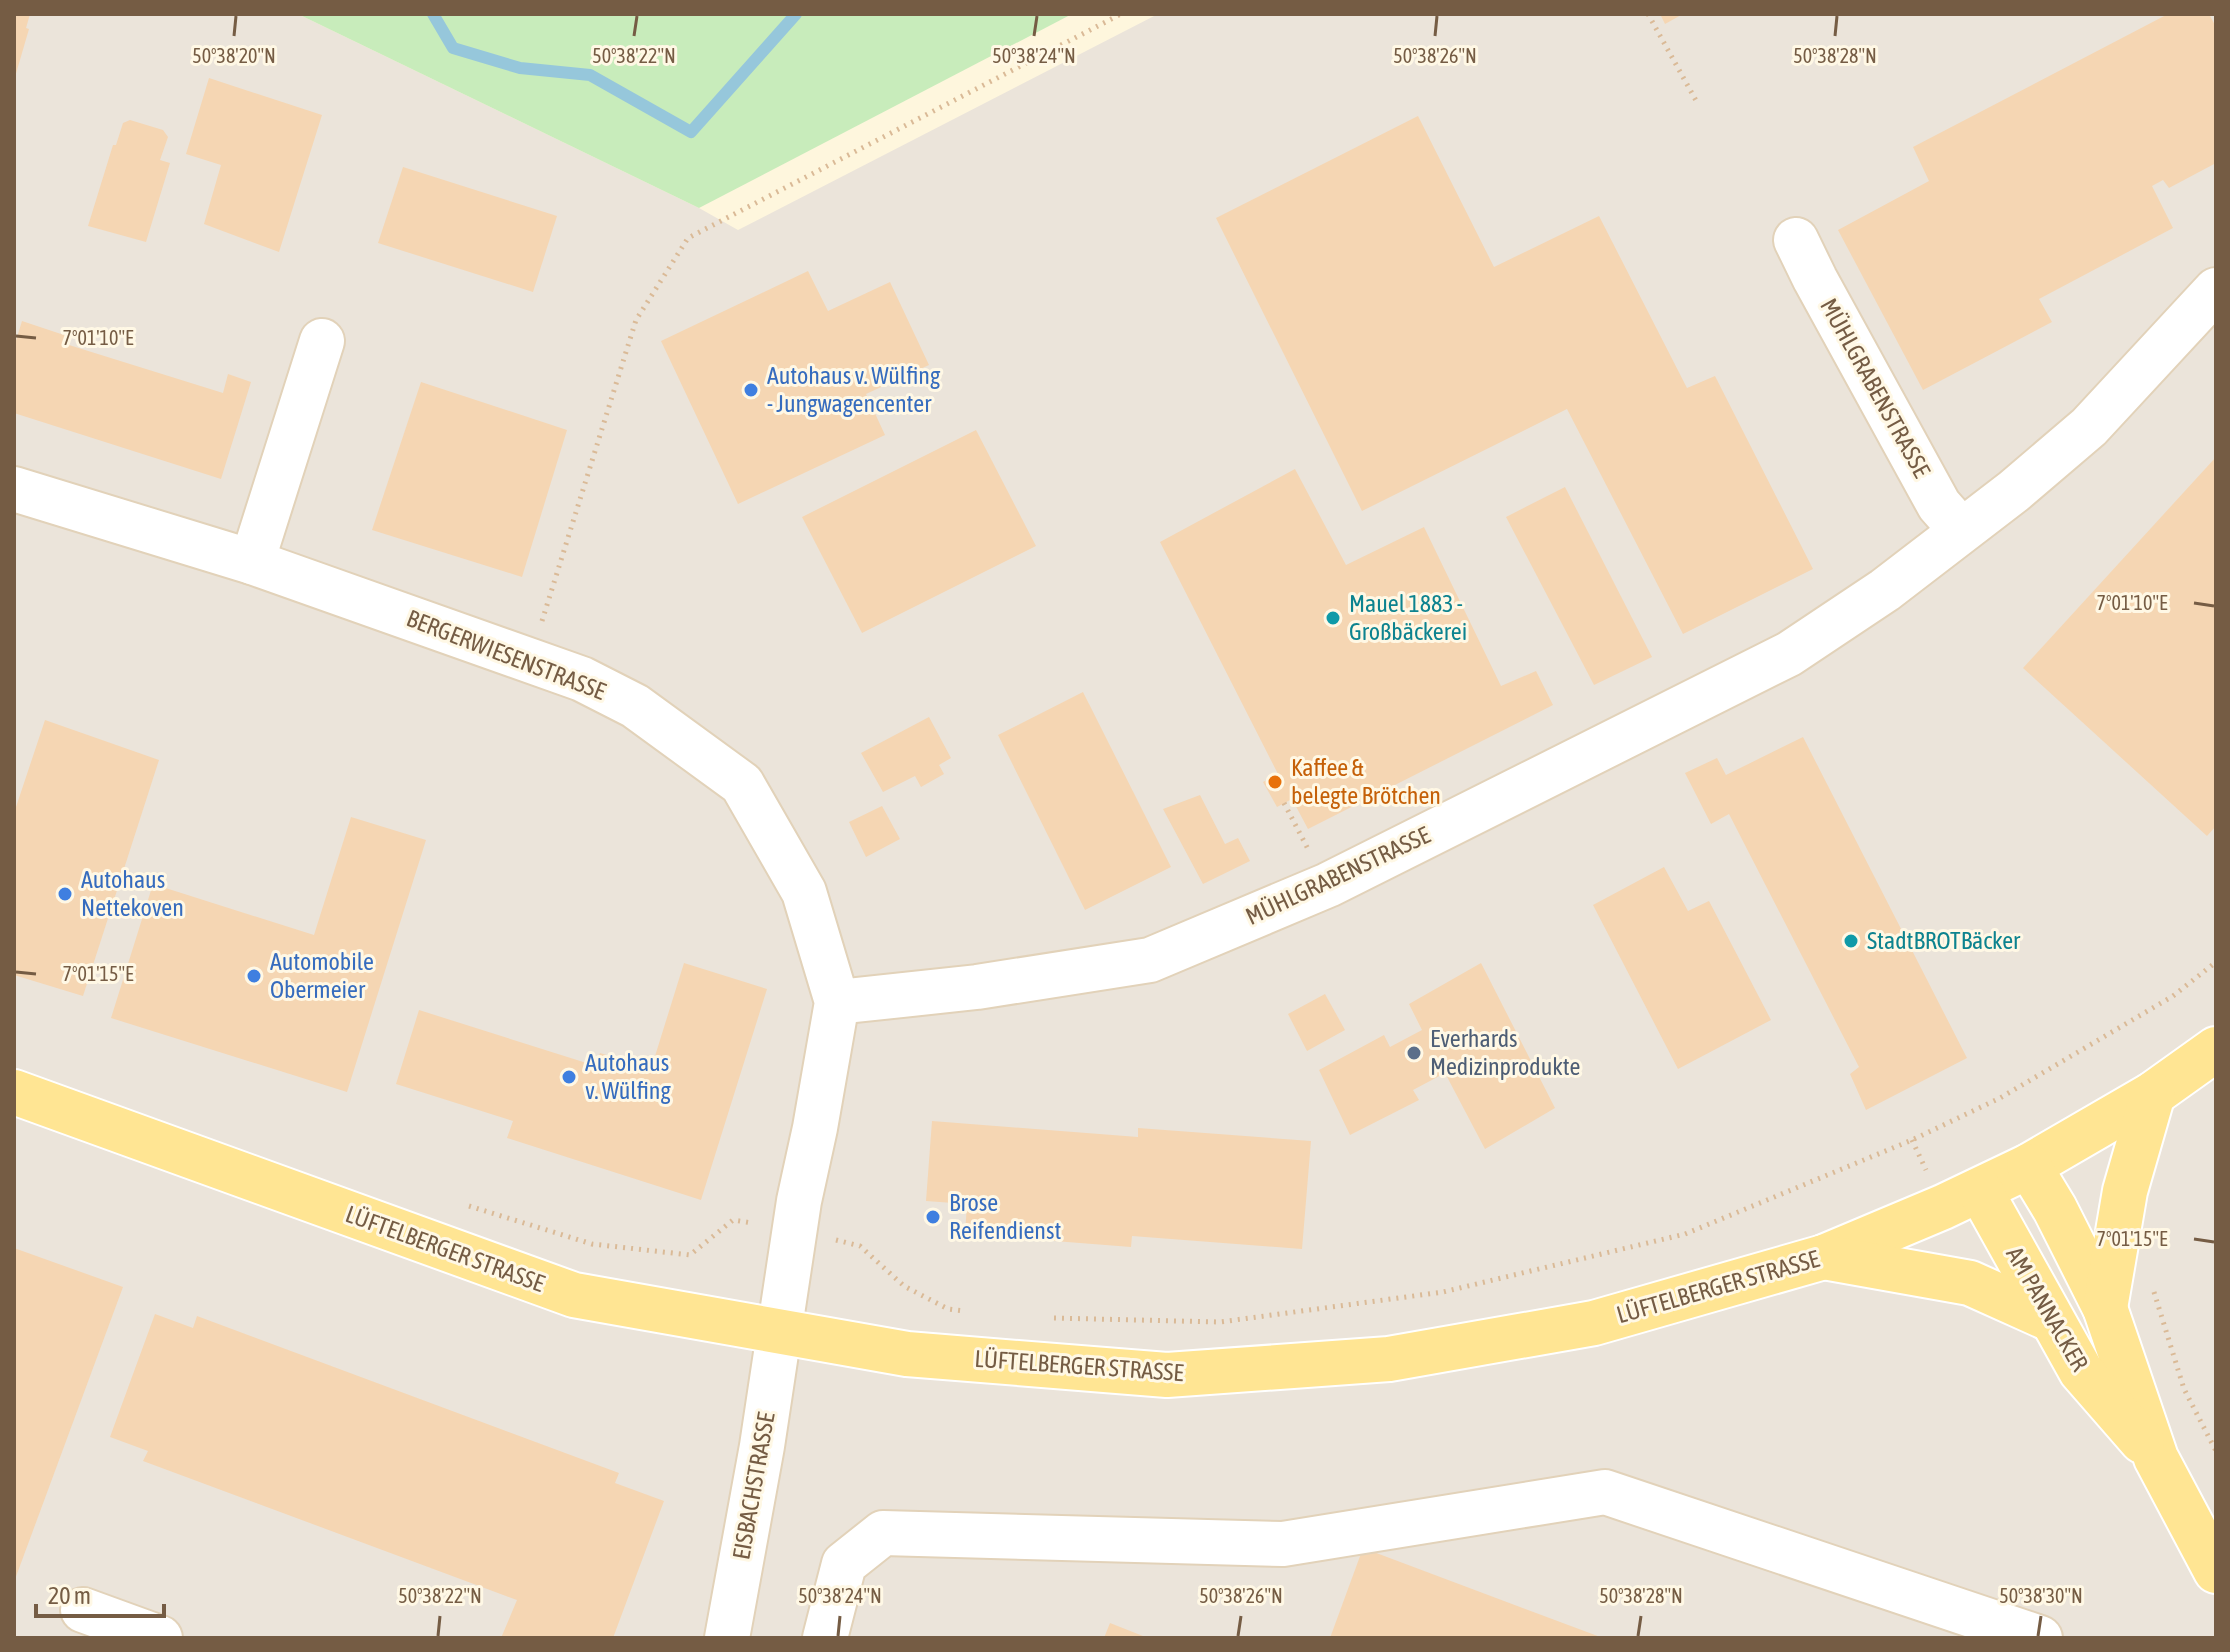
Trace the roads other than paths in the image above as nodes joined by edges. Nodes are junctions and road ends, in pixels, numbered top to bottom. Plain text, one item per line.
1 (1796, 240) dead end
2 (2216, 290) edge
3 (322, 341) dead end
4 (14, 489) edge
5 (1961, 530) junction
6 (252, 562) junction
7 (837, 1002) junction
8 (2216, 1049) edge
9 (14, 1092) edge
10 (2153, 1094) junction
11 (2029, 1166) junction
12 (1980, 1190) junction
13 (1824, 1257) junction
14 (2105, 1308) junction
15 (2050, 1319) junction
16 (779, 1333) junction
17 (2156, 1458) junction
18 (2216, 1571) edge
19 (83, 1610) dead end
20 (160, 1638) edge
21 (727, 1638) edge
22 (825, 1638) edge
23 (2040, 1638) edge

1 - 5 street, MÜHLGRABENSTRASSE
2 - 5 street, MÜHLGRABENSTRASSE
3 - 6 street
4 - 6 street, BERGERWIESENSTRASSE
5 - 7 street, MÜHLGRABENSTRASSE
6 - 7 street, BERGERWIESENSTRASSE
7 - 16 street, BERGERWIESENSTRASSE
8 - 10 main road, LÜFTELBERGER STRASSE
9 - 16 main road, LÜFTELBERGER STRASSE
10 - 11 main road, LÜFTELBERGER STRASSE
10 - 14 main road
11 - 12 main road, LÜFTELBERGER STRASSE
11 - 14 main road, AM PANNACKER
12 - 13 main road, LÜFTELBERGER STRASSE
12 - 15 main road, AM PANNACKER
13 - 15 main road
13 - 16 main road, LÜFTELBERGER STRASSE
14 - 17 main road, AM PANNACKER
15 - 17 main road, AM PANNACKER
16 - 21 street, EISBACHSTRASSE
17 - 18 main road, AM PANNACKER
19 - 20 street
22 - 23 street

